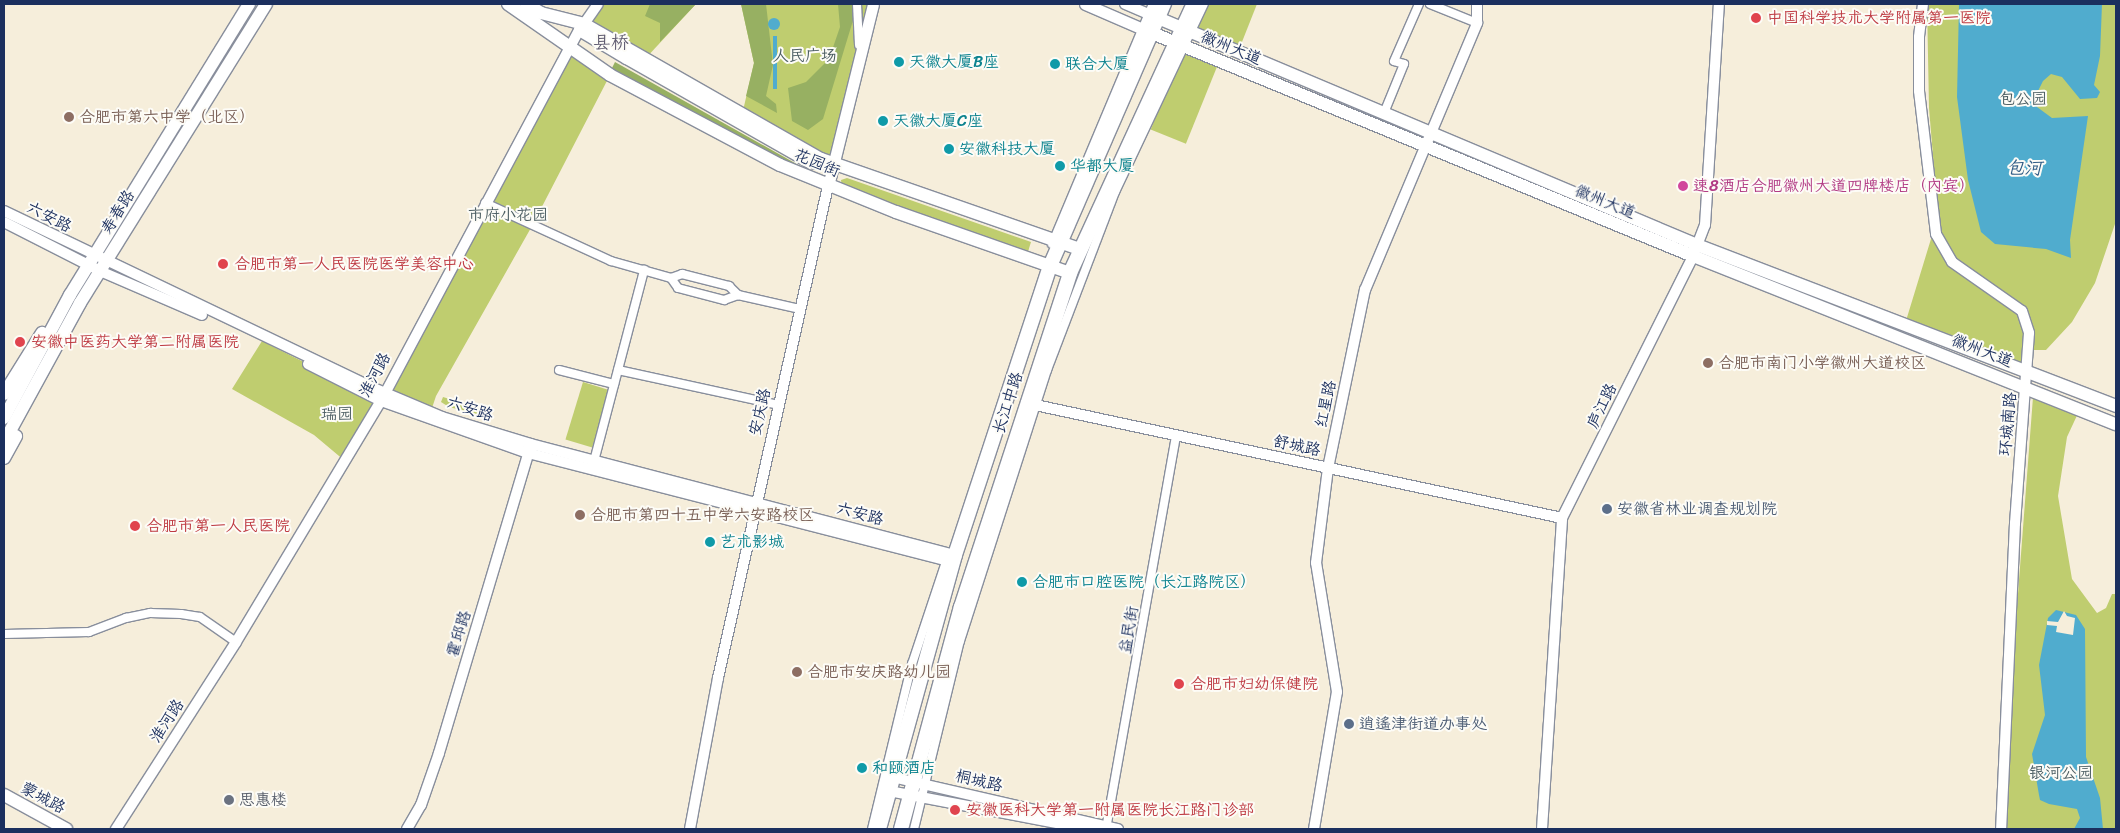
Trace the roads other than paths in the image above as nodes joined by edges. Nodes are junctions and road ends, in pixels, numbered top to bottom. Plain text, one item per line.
1 (249, 4) edge
2 (266, 4) edge
3 (508, 4) edge
4 (526, 4) edge
5 (598, 4) edge
6 (857, 4) edge
7 (873, 4) edge
8 (1085, 4) edge
9 (1125, 4) edge
10 (1153, 4) edge
11 (1164, 4) edge
12 (1194, 4) edge
13 (1204, 4) edge
14 (1419, 4) edge
15 (1430, 4) edge
16 (1477, 4) edge
17 (1719, 4) edge
18 (1924, 4) edge
19 (1154, 16) junction
20 (1477, 24) junction
21 (581, 27) junction
22 (1188, 31) junction
23 (1148, 32) junction
24 (568, 45) junction
25 (1181, 45) junction
26 (859, 55) junction
27 (1384, 113) junction
28 (1431, 133) junction
29 (1426, 146) junction
30 (832, 164) junction
31 (828, 186) junction
32 (484, 203) junction
33 (4, 211) edge
34 (4, 222) edge
35 (1057, 241) junction
36 (1079, 249) junction
37 (1695, 250) junction
38 (98, 264) junction
39 (1047, 265) junction
40 (644, 270) junction
41 (1070, 273) junction
42 (671, 278) junction
43 (738, 295) junction
44 (75, 299) junction
45 (800, 310) junction
46 (560, 370) dead end
47 (618, 370) junction
48 (2028, 371) junction
49 (614, 384) junction
50 (2027, 386) junction
51 (4, 394) edge
52 (383, 397) junction
53 (1031, 404) junction
54 (778, 405) junction
55 (2116, 406) edge
56 (4, 418) edge
57 (2116, 424) edge
58 (1176, 435) junction
59 (4, 442) edge
60 (529, 448) junction
61 (4, 458) edge
62 (593, 465) junction
63 (1328, 468) junction
64 (755, 506) junction
65 (1562, 518) junction
66 (951, 558) junction
67 (4, 634) edge
68 (236, 642) junction
69 (892, 777) junction
70 (917, 789) junction
71 (889, 791) junction
72 (4, 795) edge
73 (4, 804) edge
74 (1106, 828) edge
75 (53, 829) edge
76 (66, 829) edge
77 (116, 829) edge
78 (407, 829) edge
79 (690, 829) edge
80 (872, 829) edge
81 (880, 829) edge
82 (901, 829) edge
83 (914, 829) edge
84 (1089, 829) edge
85 (1118, 829) edge
86 (1314, 829) edge
87 (1542, 829) edge
88 (2001, 829) edge

1 - 38 main road, 寿春路
2 - 38 main road, 寿春路
3 - 24 main road, 花园街
4 - 21 main road, 花园街
5 - 21 street, 淮河路
6 - 26 street
7 - 26 main road, 安庆路
8 - 23 main road, 徽州大道
9 - 19 street, 徽州大道
10 - 19 street
11 - 19 highway, 长江中路
12 - 22 highway, 长江中路
13 - 22 street
14 - 27 street
15 - 20 street
16 - 20 street, 红星路
17 - 37 street, 庐江路
18 - 48 street, 环城南路
19 - 22 main road, 徽州大道
19 - 23 highway, 长江中路
20 - 28 street, 红星路
21 - 24 street, 淮河路
21 - 30 main road, 花园街
22 - 25 highway, 长江中路
22 - 27 main road, 徽州大道
23 - 25 main road, 徽州大道
23 - 35 highway, 长江中路
24 - 31 main road, 花园街
24 - 32 street, 淮河路
25 - 29 main road, 徽州大道
25 - 36 highway, 长江中路
25 - 53 street
26 - 30 main road, 安庆路
27 - 28 main road, 徽州大道
28 - 29 street, 红星路
28 - 37 main road, 徽州大道
29 - 37 main road, 徽州大道
29 - 63 street, 红星路
30 - 31 main road, 安庆路
30 - 35 main road, 花园街
31 - 39 main road, 花园街
31 - 45 street, 安庆路
32 - 40 street
32 - 52 street, 淮河路
33 - 38 street, 六安路
34 - 38 street, 六安路
35 - 36 main road, 花园街
35 - 39 highway, 长江中路
36 - 41 highway, 长江中路
37 - 48 main road, 徽州大道
37 - 50 main road, 徽州大道
37 - 65 street, 庐江路
38 - 44 main road, 寿春路
38 - 52 street, 六安路
39 - 41 main road, 花园街
39 - 66 highway, 长江中路
40 - 42 street
40 - 47 street
41 - 53 highway, 长江中路
42 - 43 street
42 - 43 street
43 - 45 street
44 - 51 main road
44 - 56 main road, 寿春路
44 - 59 main road, 寿春路
44 - 61 main road
45 - 54 street, 安庆路
46 - 49 street
47 - 49 street
47 - 54 street
48 - 50 street, 环城南路
48 - 55 main road, 徽州大道
49 - 62 street
50 - 57 main road, 徽州大道
50 - 88 street, 环城南路
52 - 60 street, 六安路
52 - 68 street, 淮河路
53 - 58 street, 舒城路
53 - 70 highway, 长江中路
54 - 64 street, 安庆路
58 - 63 street, 舒城路
58 - 74 street, 益民街
60 - 62 street, 六安路
60 - 78 street, 霍邱路
62 - 64 street, 六安路
63 - 65 street, 舒城路
63 - 86 street, 红星路
64 - 66 street, 六安路
64 - 79 street, 安庆路
65 - 87 street, 庐江路
66 - 69 highway, 长江中路
66 - 80 street
67 - 68 street
68 - 77 street, 淮河路
69 - 70 street, 桐城路
69 - 71 highway, 长江中路
70 - 71 street, 桐城路
70 - 74 street, 桐城路
70 - 82 highway, 长江中路
70 - 83 street
70 - 84 street, 桐城路
71 - 81 highway, 长江中路
72 - 76 main road, 蒙城路
73 - 75 main road, 蒙城路
74 - 85 street, 桐城路

